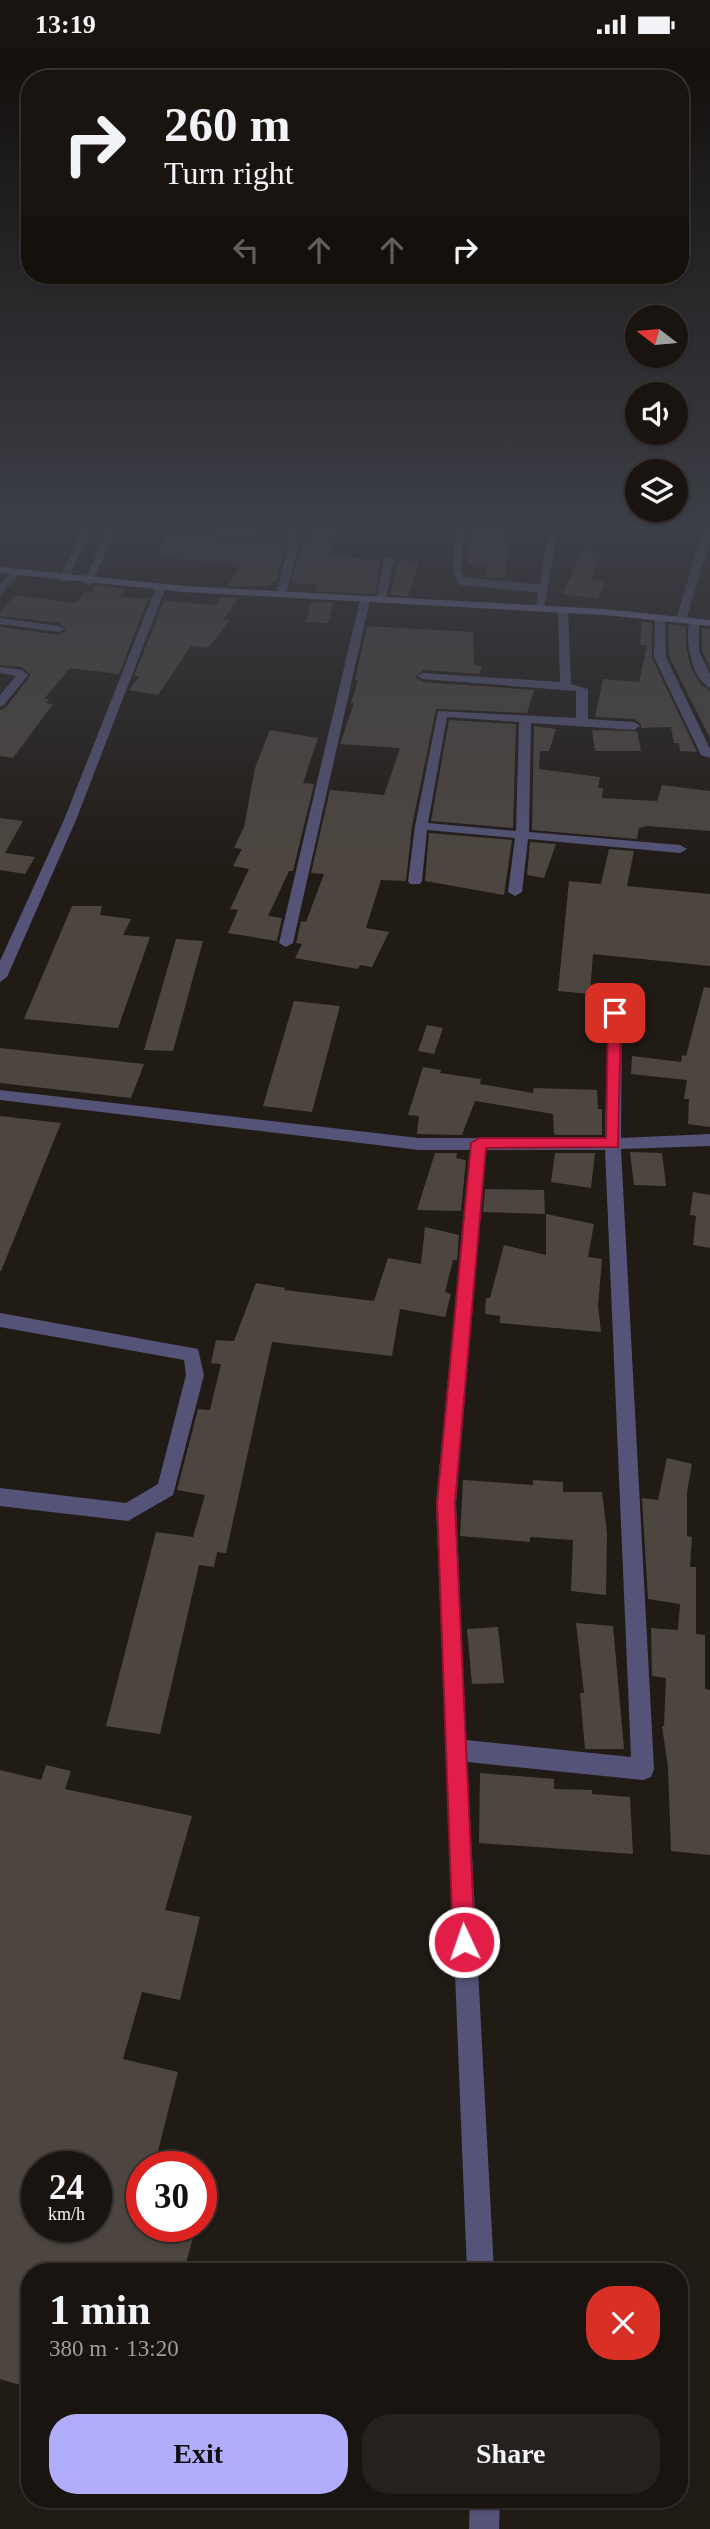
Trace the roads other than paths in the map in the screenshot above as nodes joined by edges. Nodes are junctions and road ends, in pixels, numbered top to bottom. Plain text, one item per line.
1 (140, 641) edge
2 (356, 641) edge
3 (563, 641) edge
4 (660, 641) edge
5 (693, 641) edge
6 (0, 670) edge
7 (423, 676) dead end
8 (566, 685) junction
9 (710, 685) edge
10 (0, 703) edge
11 (525, 719) junction
12 (583, 722) junction
13 (634, 726) dead end
14 (707, 755) dead end
15 (421, 826) junction
16 (522, 835) junction
17 (680, 849) dead end
18 (415, 881) dead end
19 (515, 892) dead end
20 (286, 943) dead end
21 (0, 977) edge
22 (615, 1013) dead end
23 (0, 1095) edge
24 (710, 1140) edge
25 (479, 1143) junction
26 (613, 1143) junction
27 (0, 1320) edge
28 (0, 1497) edge
29 (455, 1750) junction
30 (480, 2263) edge
31 (485, 2508) edge
32 (484, 2529) edge

1 - 21 street
2 - 20 street
3 - 8 street
4 - 14 street
5 - 9 street
6 - 10 street
7 - 8 street
8 - 12 street
11 - 12 street
11 - 15 street
11 - 16 street
12 - 13 street
15 - 16 street
15 - 18 street
16 - 17 street
16 - 19 street
22 - 26 street
23 - 25 street
24 - 26 street
25 - 26 street
25 - 29 street
26 - 29 street
27 - 28 street
29 - 30 street
31 - 32 street

